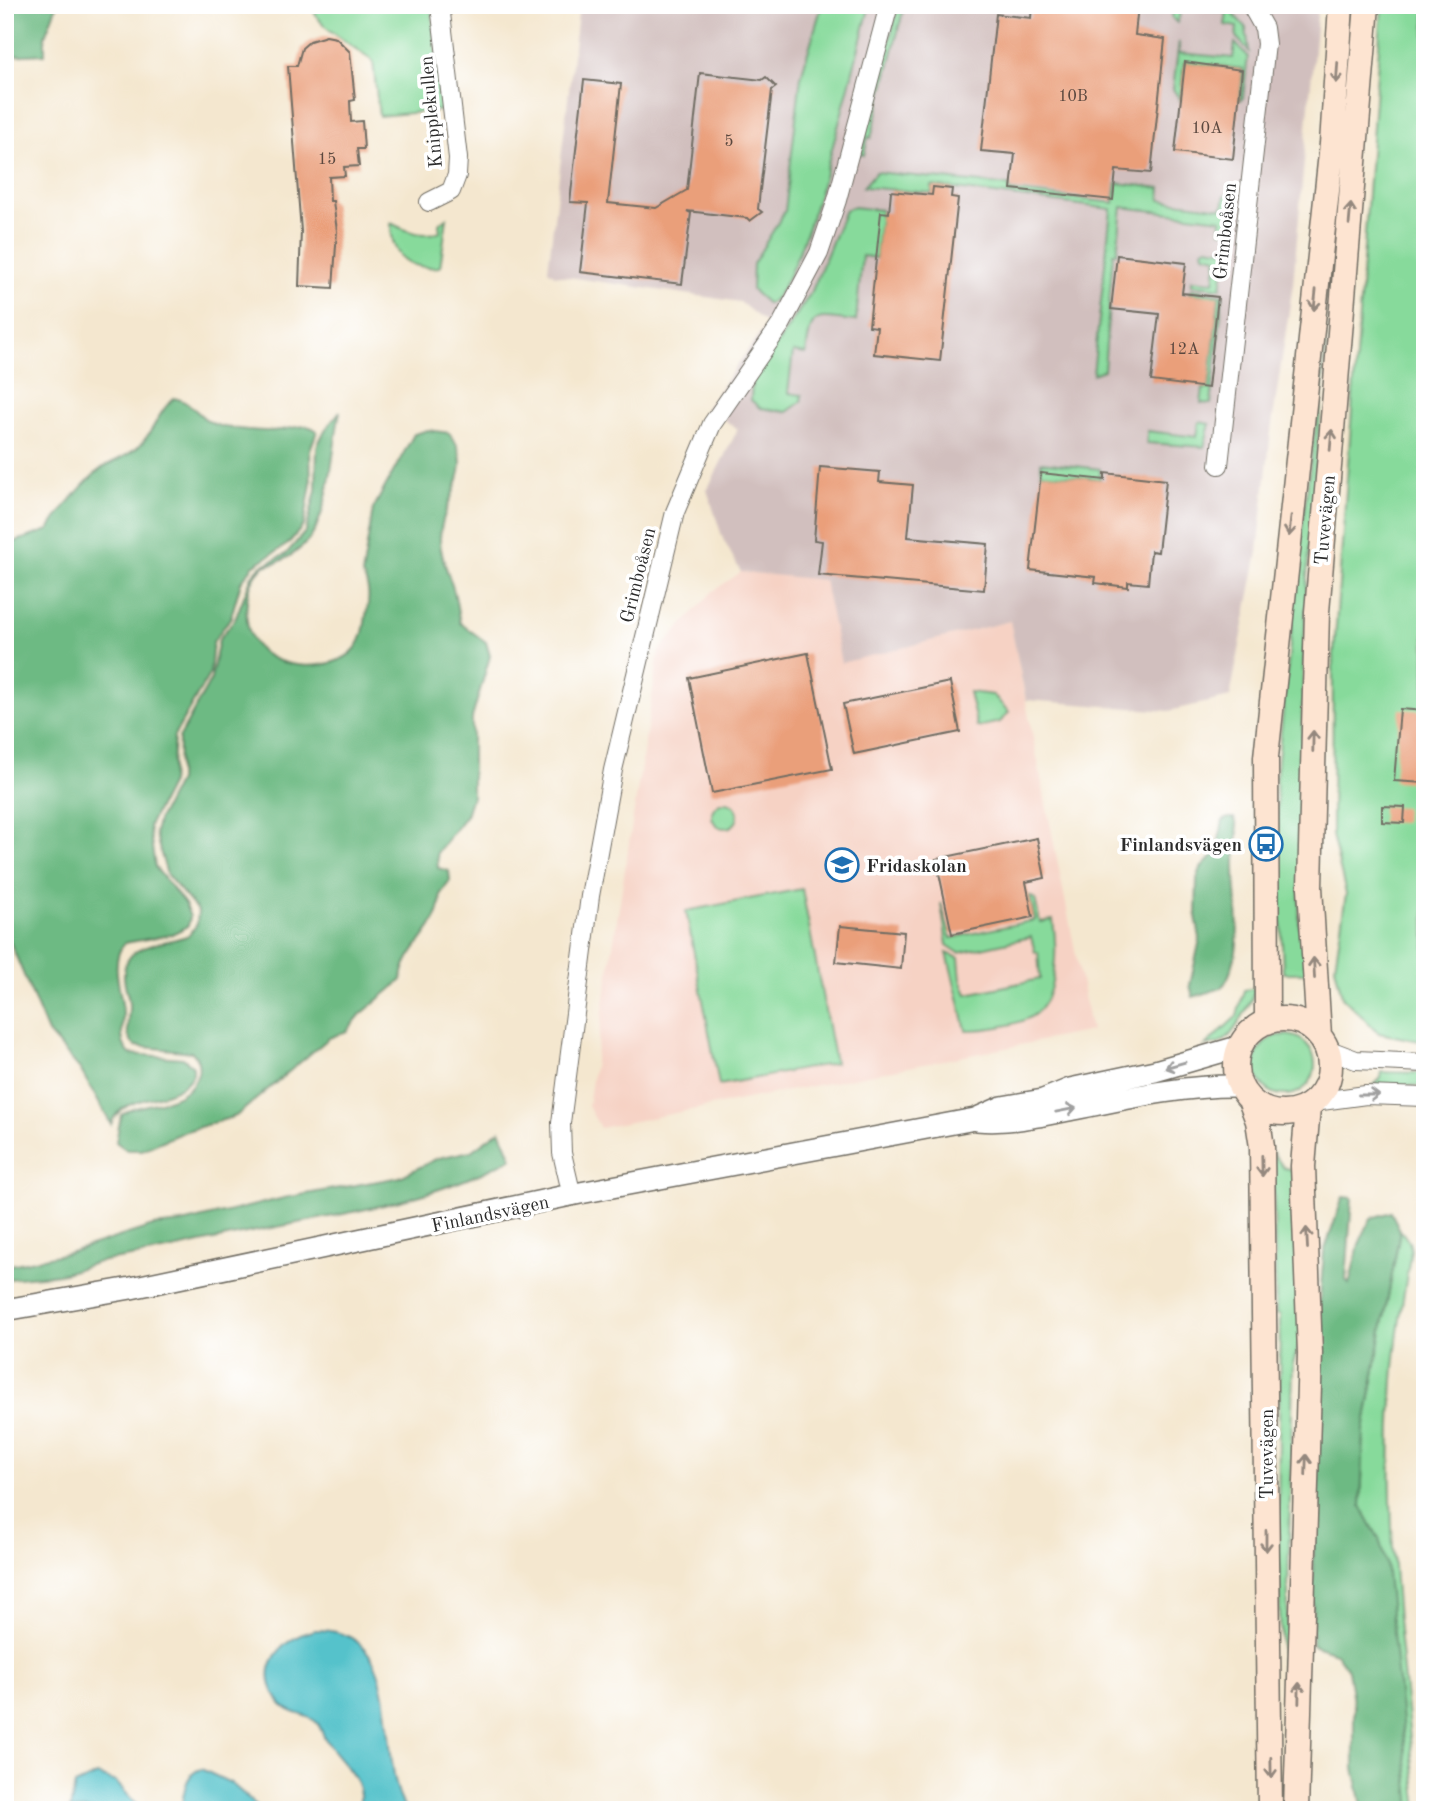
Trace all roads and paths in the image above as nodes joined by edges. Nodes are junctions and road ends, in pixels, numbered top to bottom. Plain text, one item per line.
1 (440, 5) edge
2 (889, 5) edge
3 (1251, 5) edge
4 (1341, 5) edge
5 (1367, 5) edge
6 (429, 202) dead end
7 (1219, 465) dead end
8 (1267, 1022) junction
9 (1323, 1043) junction
10 (1241, 1046) junction
11 (1425, 1063) edge
12 (1245, 1093) junction
13 (1425, 1097) edge
14 (1311, 1104) junction
15 (975, 1119) junction
16 (572, 1196) junction
17 (5, 1310) edge
18 (1270, 1810) edge
19 (1296, 1810) edge

1 - 6 street, Knipplekullen
2 - 16 street, Grimboåsen
3 - 7 street, Grimboåsen
4 -> 8 main road, Tuvevägen
9 -> 5 main road, Tuvevägen
8 - 9 main road
8 - 10 main road
9 - 11 street
9 - 14 main road, Tuvevägen
10 - 12 main road, Tuvevägen
10 -> 15 street, Finlandsvägen
12 - 14 main road
15 -> 12 street, Finlandsvägen
12 -> 18 main road, Tuvevägen
14 -> 13 street
19 -> 14 main road, Tuvevägen
15 - 16 street, Finlandsvägen
16 - 17 street, Finlandsvägen

